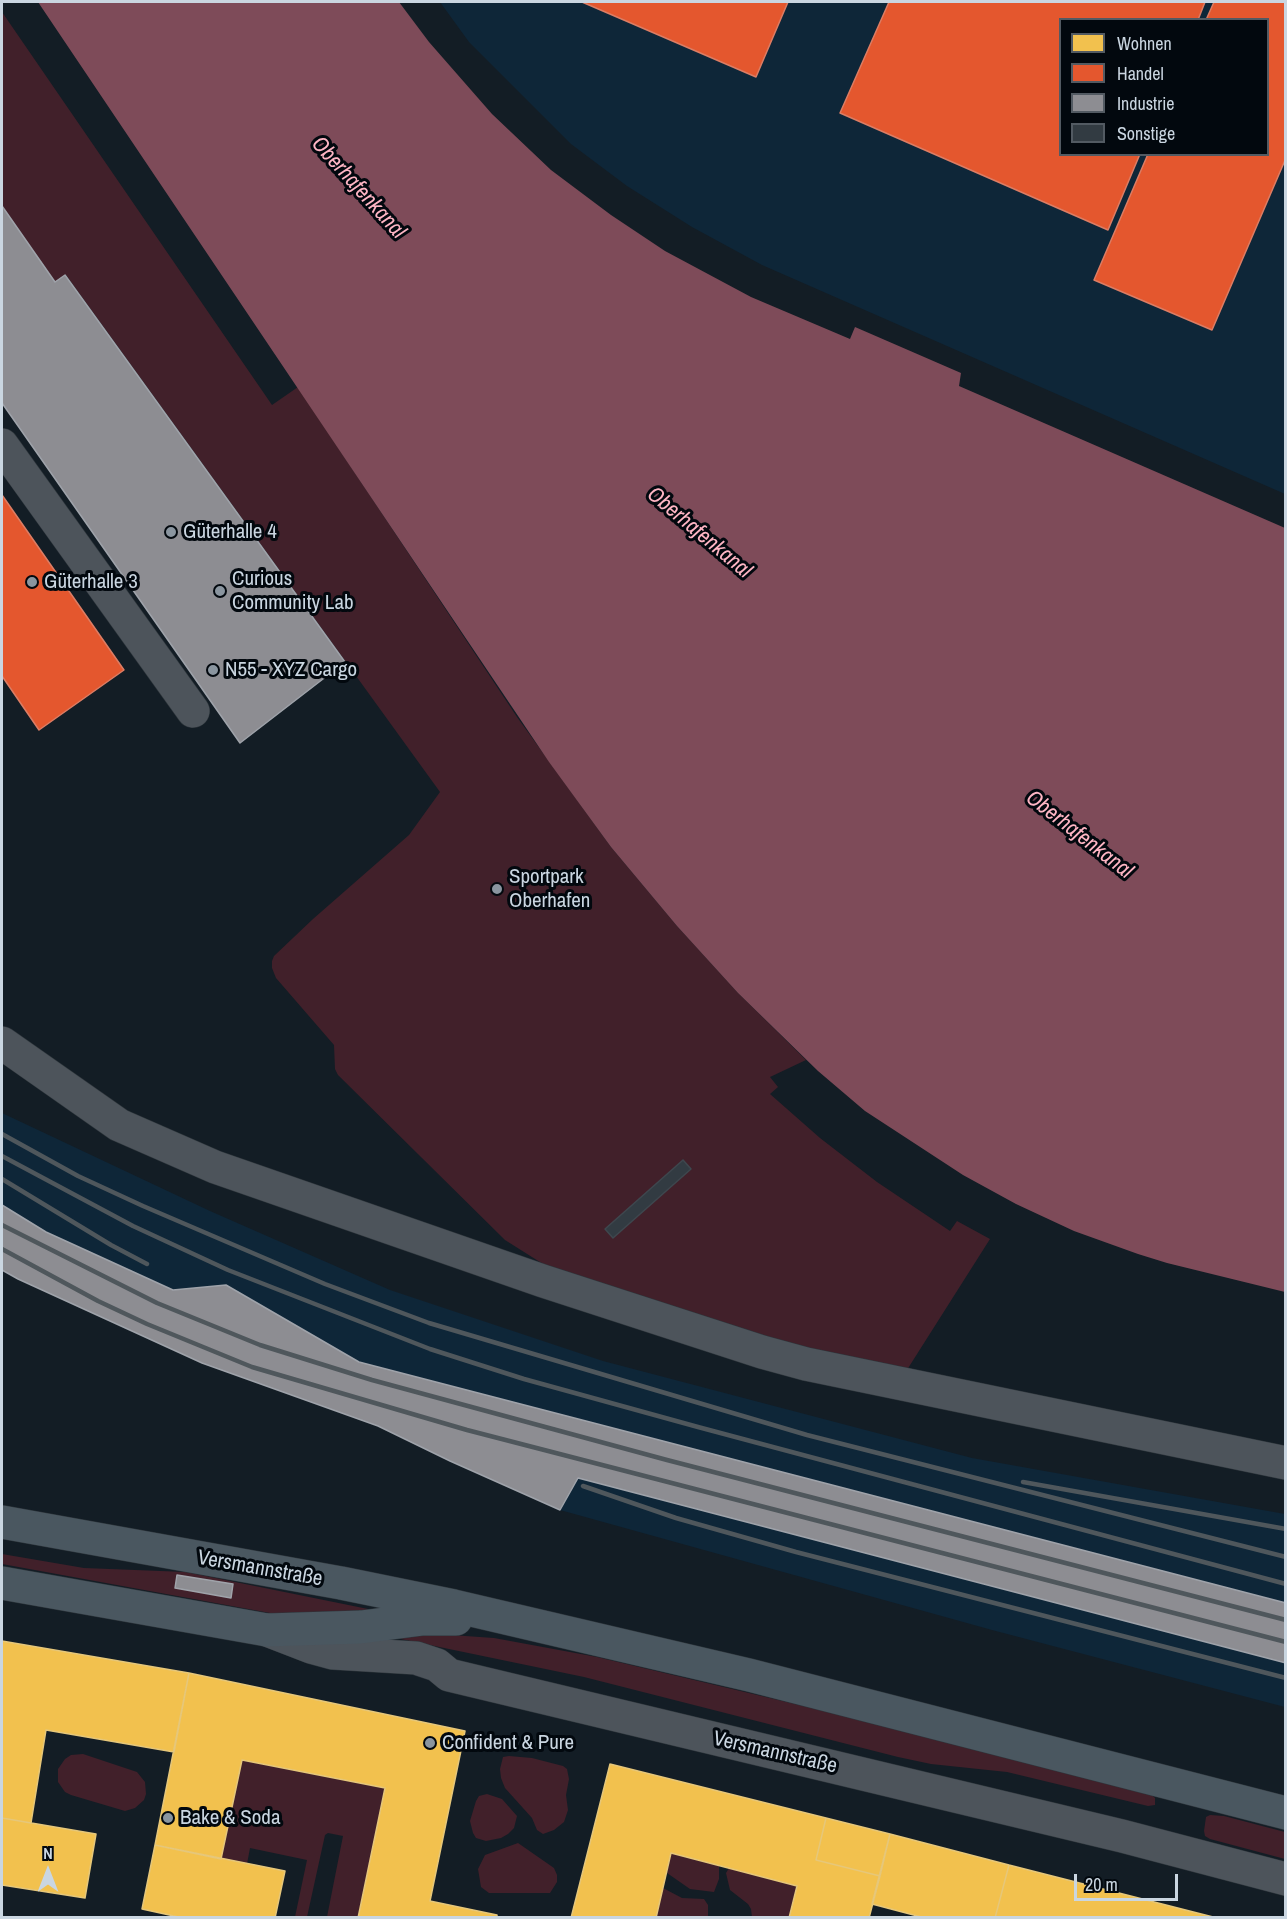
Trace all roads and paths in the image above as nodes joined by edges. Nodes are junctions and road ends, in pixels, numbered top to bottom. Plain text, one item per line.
1 (2, 445) edge
2 (192, 711) dead end
3 (2, 1042) edge
4 (1286, 1463) edge
5 (3, 1523) edge
6 (2, 1583) edge
7 (518, 1622) junction
8 (267, 1630) junction
9 (1286, 1813) edge
10 (1286, 1879) edge

1 - 2 lane
3 - 4 lane
5 - 7 main road, Versmannstraße
6 - 8 main road, Versmannstraße
7 - 8 main road, Versmannstraße
7 - 9 main road, Versmannstraße
8 - 10 lane, Versmannstraße

